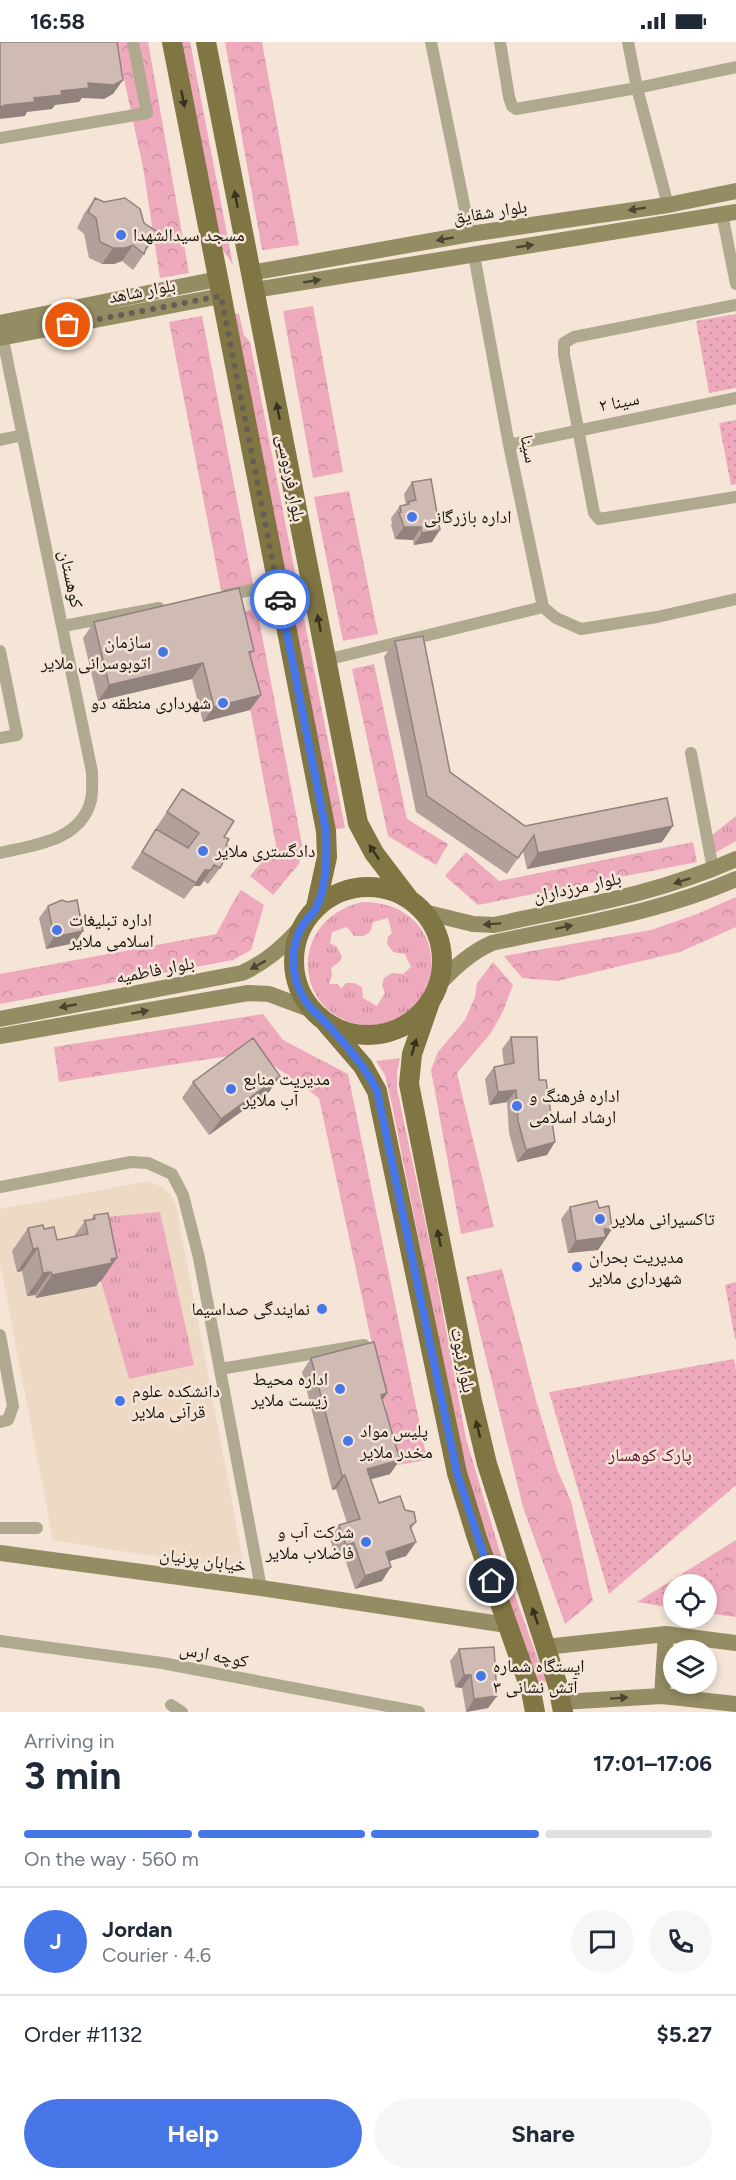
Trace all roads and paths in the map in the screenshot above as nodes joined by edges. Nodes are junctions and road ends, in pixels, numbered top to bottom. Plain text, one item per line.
1 (133, 42) edge
2 (172, 42) edge
3 (206, 42) edge
4 (430, 42) edge
5 (500, 42) edge
6 (628, 42) edge
7 (736, 67) edge
8 (637, 88) junction
9 (0, 138) edge
10 (736, 191) edge
11 (718, 194) junction
12 (668, 205) junction
13 (729, 213) edge
14 (470, 234) junction
15 (474, 255) junction
16 (252, 281) junction
17 (736, 285) edge
18 (219, 288) junction
19 (736, 305) edge
20 (1, 331) edge
21 (736, 398) edge
22 (578, 429) junction
23 (23, 435) junction
24 (0, 440) edge
25 (509, 445) junction
26 (736, 497) edge
27 (277, 585) junction
28 (210, 598) edge
29 (736, 599) edge
30 (176, 604) edge
31 (543, 607) junction
32 (63, 626) junction
33 (0, 651) edge
34 (326, 660) junction
35 (0, 738) edge
36 (690, 753) dead end
37 (0, 854) edge
38 (736, 859) edge
39 (713, 869) junction
40 (736, 879) edge
41 (416, 906) junction
42 (316, 907) junction
43 (301, 927) junction
44 (434, 993) junction
45 (319, 1016) junction
46 (0, 1019) edge
47 (0, 1036) edge
48 (0, 1187) edge
49 (0, 1335) edge
50 (364, 1345) edge
51 (220, 1369) junction
52 (4, 1421) edge
53 (0, 1528) edge
54 (37, 1528) dead end
55 (0, 1553) edge
56 (261, 1588) junction
57 (507, 1625) junction
58 (666, 1634) junction
59 (0, 1641) edge
60 (736, 1643) edge
61 (545, 1647) junction
62 (531, 1691) junction
63 (662, 1696) junction
64 (561, 1700) edge
65 (736, 1704) edge
66 (687, 1705) edge
67 (419, 1712) edge
68 (535, 1712) edge

1 - 9 street
2 -> 18 main road, بلوار فردوسی
16 -> 3 main road, بلوار فردوسی
4 - 14 street
5 - 8 street
6 - 8 street
7 - 8 street
8 - 12 street
10 - 11 main road, بلوار شقایق
11 - 12 main road, بلوار شقایق
11 - 13 main road
12 -> 14 main road, بلوار شقایق
15 -> 13 main road
13 - 17 street
14 - 15 main road
14 -> 16 main road, بلوار شقایق
16 -> 15 main road
15 - 25 street, سینا
16 - 18 main road
34 -> 16 main road, بلوار فردوسی
18 - 20 main road, بلوار شاهد
18 - 27 main road, بلوار فردوسی
19 - 22 street
20 - 23 street, کوهستان
21 - 22 street, سینا ۲
22 - 25 street, سینا ۲
22 - 26 street
23 - 24 street
23 - 32 street, کوهستان
25 - 31 street, سینا
27 - 28 street
27 - 42 main road, بلوار فردوسی
29 - 31 street
30 - 32 street
31 - 34 street
32 - 37 street, کوهستان
33 - 35 street
41 -> 34 main road, بلوار فردوسی
36 - 39 street
38 - 39 main road, بلوار مرزداران
39 -> 41 main road, بلوار مرزداران
44 -> 40 main road, بلوار مرزداران
41 - 42 main road
41 - 44 main road
42 - 43 main road
43 - 45 main road
43 -> 46 main road, بلوار فاطمیه
44 - 45 main road
61 -> 44 main road, بلوار نبوت
47 -> 45 main road, بلوار فاطمیه
45 - 57 main road, بلوار نبوت
48 - 51 street
49 - 52 street
50 - 51 street
51 - 56 street
53 - 54 street
55 - 56 main road, خیابان پرنیان
56 - 57 main road, خیابان پرنیان
57 - 62 main road, بلوار نبوت
58 - 60 main road
58 - 61 main road
58 - 63 main road
59 - 67 street, کوچه ارس
61 - 64 main road, بلوار نبوت
62 - 64 main road
62 - 68 main road, بلوار نبوت
64 -> 63 main road
63 - 66 main road
65 - 66 main road

